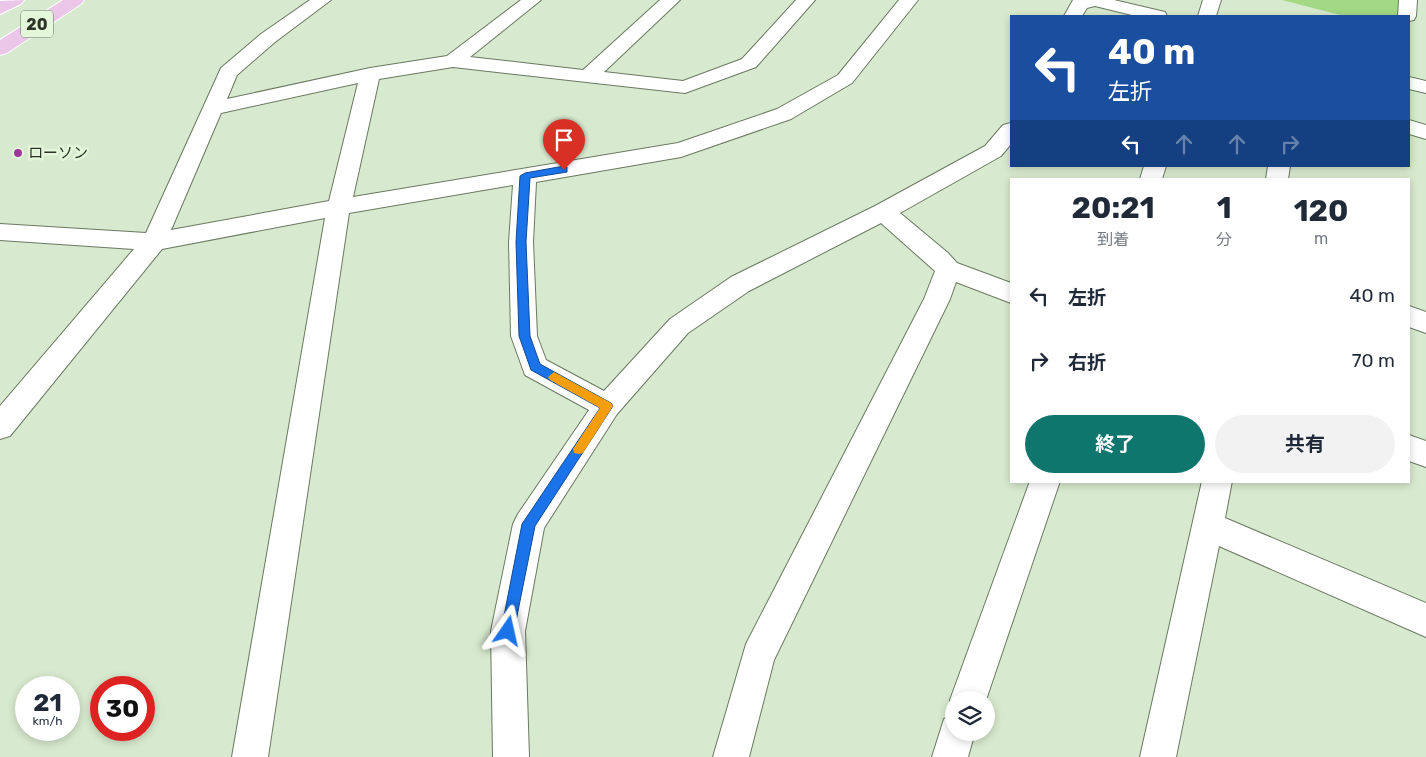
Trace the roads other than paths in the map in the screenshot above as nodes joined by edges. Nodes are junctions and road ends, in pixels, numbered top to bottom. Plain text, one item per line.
1 (15, 0) edge
2 (75, 0) edge
3 (322, 0) edge
4 (532, 0) edge
5 (672, 0) edge
6 (806, 0) edge
7 (909, 0) edge
8 (1095, 0) edge
9 (1212, 0) edge
10 (1408, 0) edge
11 (0, 8) edge
12 (1074, 15) edge
13 (1154, 15) edge
14 (1207, 15) edge
15 (1407, 15) edge
16 (0, 49) edge
17 (454, 61) junction
18 (370, 74) junction
19 (588, 76) junction
20 (1410, 83) edge
21 (1426, 87) edge
22 (214, 108) junction
23 (1410, 127) edge
24 (1010, 131) edge
25 (1426, 132) edge
26 (525, 176) junction
27 (338, 207) junction
28 (883, 212) junction
29 (0, 232) edge
30 (154, 242) junction
31 (948, 269) junction
32 (1010, 293) edge
33 (1410, 316) edge
34 (1426, 322) edge
35 (607, 406) junction
36 (0, 427) edge
37 (1410, 448) edge
38 (1426, 454) edge
39 (1044, 483) edge
40 (1217, 483) edge
41 (1208, 526) junction
42 (1426, 620) edge
43 (971, 691) edge
44 (954, 741) edge
45 (250, 757) edge
46 (511, 757) edge
47 (730, 757) edge
48 (950, 757) edge
49 (1158, 757) edge

1 - 11 main road, 20
2 - 16 main road, 20
3 - 22 street
4 - 17 street
5 - 19 street
6 - 19 street
7 - 26 street
8 - 12 street
8 - 13 street
9 - 14 street
10 - 15 street
17 - 18 street
17 - 19 street
18 - 22 street
18 - 27 street
20 - 21 street
22 - 30 street
23 - 25 street
24 - 28 street
26 - 27 street
26 - 35 street
27 - 30 street
27 - 45 street
28 - 31 street
28 - 35 street
29 - 30 street
30 - 36 street
31 - 32 street
31 - 47 street
33 - 34 street
35 - 46 street
37 - 38 street
39 - 43 street
40 - 41 street
41 - 42 street
41 - 49 street
44 - 48 street

